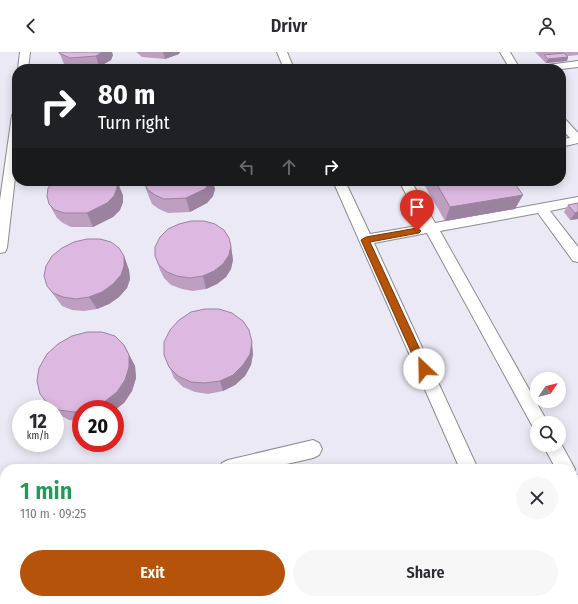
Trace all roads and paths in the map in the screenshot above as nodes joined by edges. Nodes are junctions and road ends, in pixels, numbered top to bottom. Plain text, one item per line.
1 (25, 52) edge
2 (282, 52) edge
3 (505, 52) edge
4 (24, 64) edge
5 (287, 64) edge
6 (512, 64) edge
7 (578, 64) edge
8 (566, 66) edge
9 (566, 127) edge
10 (578, 140) edge
11 (566, 142) edge
12 (12, 154) edge
13 (341, 186) edge
14 (408, 186) edge
15 (578, 201) edge
16 (541, 208) junction
17 (430, 228) junction
18 (366, 240) junction
19 (0, 248) edge
20 (578, 257) edge
21 (536, 416) edge
22 (312, 449) dead end
23 (556, 452) edge
24 (249, 464) edge
25 (467, 464) edge
26 (563, 464) edge

1 - 4 lane
2 - 5 lane
3 - 6 lane
7 - 8 lane
9 - 10 lane
10 - 11 lane
12 - 19 lane
13 - 18 lane
14 - 17 lane
15 - 16 lane
16 - 17 lane
16 - 20 lane
17 - 18 lane
17 - 21 lane
18 - 25 lane
22 - 24 lane
23 - 26 lane

